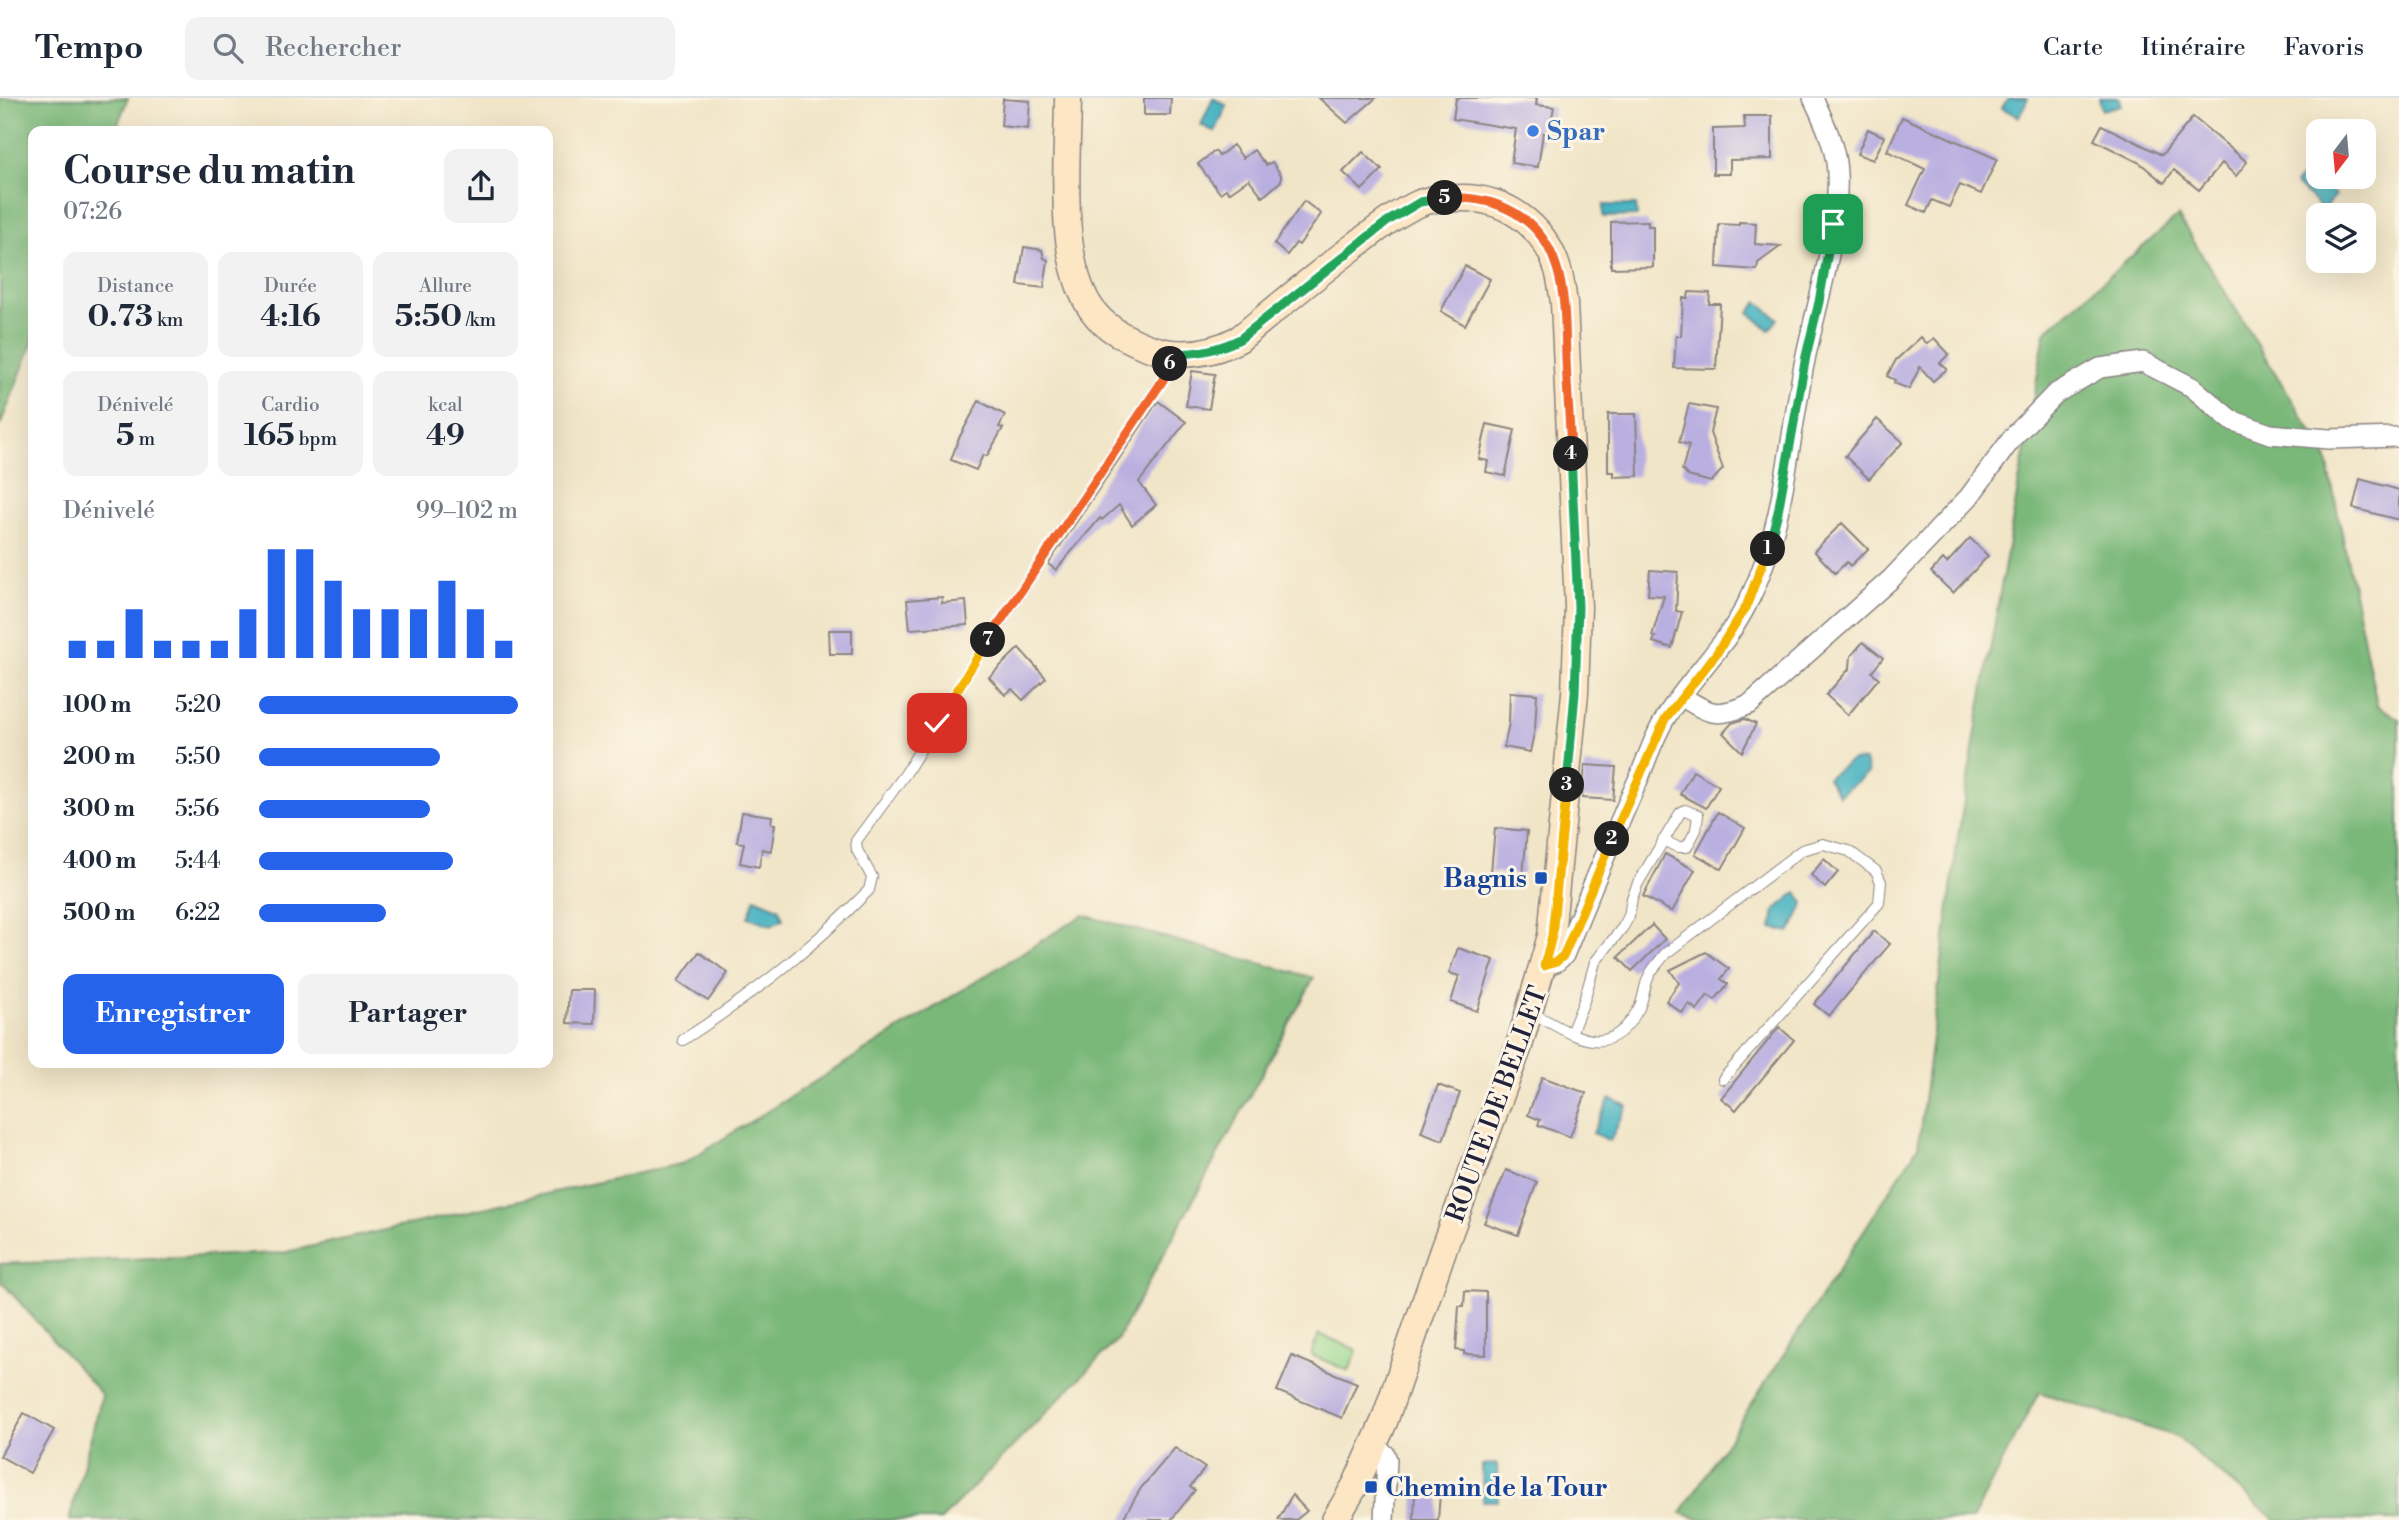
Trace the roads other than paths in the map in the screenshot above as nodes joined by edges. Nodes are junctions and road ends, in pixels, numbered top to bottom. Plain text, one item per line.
1 (1068, 98) edge
2 (1813, 98) edge
3 (1173, 354) junction
4 (2399, 437) edge
5 (1681, 696) junction
6 (1663, 840) dead end
7 (1544, 966) junction
8 (1530, 1012) junction
9 (1572, 1033) junction
10 (682, 1040) dead end
11 (1723, 1079) dead end
12 (1373, 1448) junction
13 (1335, 1520) edge
14 (1384, 1520) edge

1 - 3 main road, ROUTE DE BELLET
2 - 5 street
3 - 7 main road, ROUTE DE BELLET
3 - 10 lane
4 - 5 street
5 - 7 street
6 - 9 lane
7 - 8 main road, ROUTE DE BELLET
8 - 9 lane
8 - 12 main road, ROUTE DE BELLET
9 - 11 lane
12 - 13 main road, ROUTE DE BELLET
12 - 14 street

